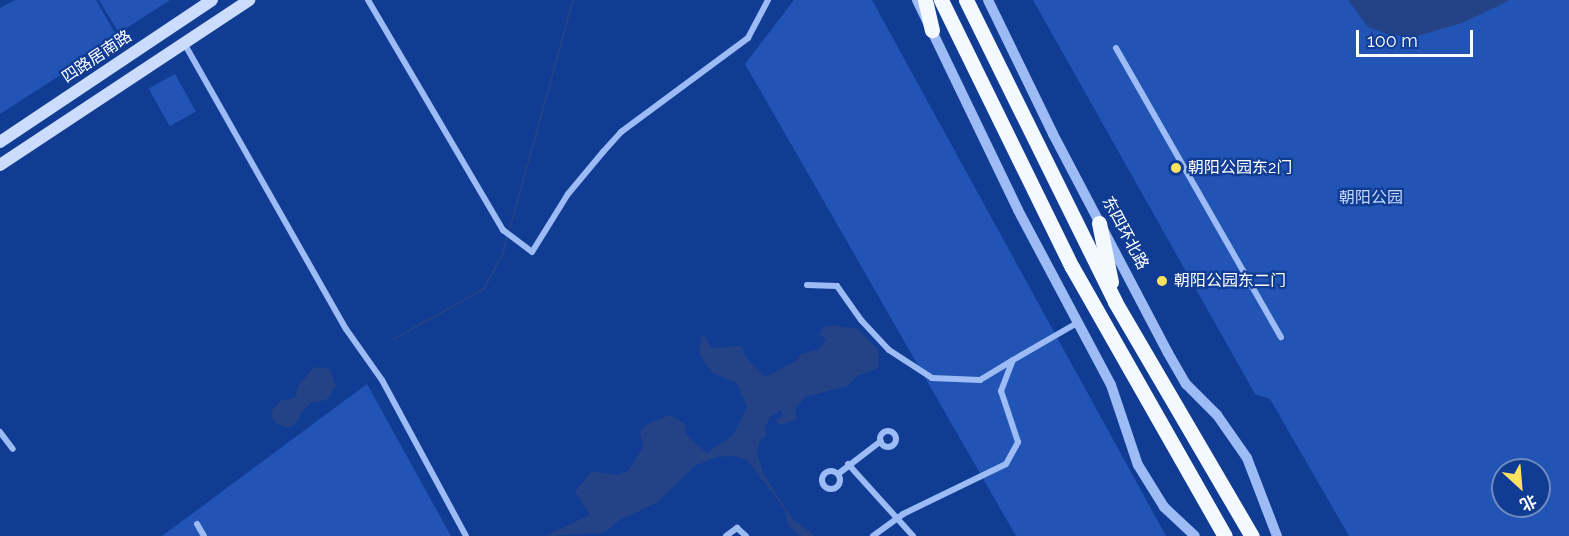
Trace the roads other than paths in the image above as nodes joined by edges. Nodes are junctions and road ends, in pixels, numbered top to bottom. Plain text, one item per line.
1 (212, 0) edge
2 (249, 0) edge
3 (369, 0) edge
4 (768, 0) edge
5 (917, 0) edge
6 (925, 0) edge
7 (941, 0) edge
8 (966, 0) edge
9 (988, 0) edge
10 (932, 30) junction
11 (184, 43) junction
12 (1116, 48) dead end
13 (0, 142) edge
14 (0, 165) edge
15 (1099, 223) junction
16 (807, 285) dead end
17 (1116, 302) junction
18 (1077, 322) junction
19 (1281, 337) dead end
20 (1012, 360) junction
21 (0, 432) edge
22 (881, 441) dead end
23 (13, 449) dead end
24 (848, 464) junction
25 (838, 474) dead end
26 (899, 517) junction
27 (197, 524) dead end
28 (204, 536) edge
29 (466, 536) edge
30 (726, 536) edge
31 (746, 536) edge
32 (873, 536) edge
33 (913, 536) edge
34 (1195, 536) edge
35 (1225, 536) edge
36 (1252, 536) edge
37 (1277, 536) edge

1 - 13 main road, 四路居南路
2 - 11 main road
3 - 4 street
5 - 10 street
6 - 10 highway
7 - 35 highway
8 - 17 highway
9 - 15 street, 东四环北路
10 - 18 street
11 - 14 main road
11 - 29 street
12 - 19 street
15 - 17 highway
15 - 37 street, 东四环北路
16 - 20 street
17 - 36 highway
18 - 20 street
18 - 34 street
20 - 26 street
21 - 23 street
22 - 24 street
24 - 25 street
24 - 26 street
26 - 32 street
26 - 33 street
27 - 28 street
30 - 31 street

